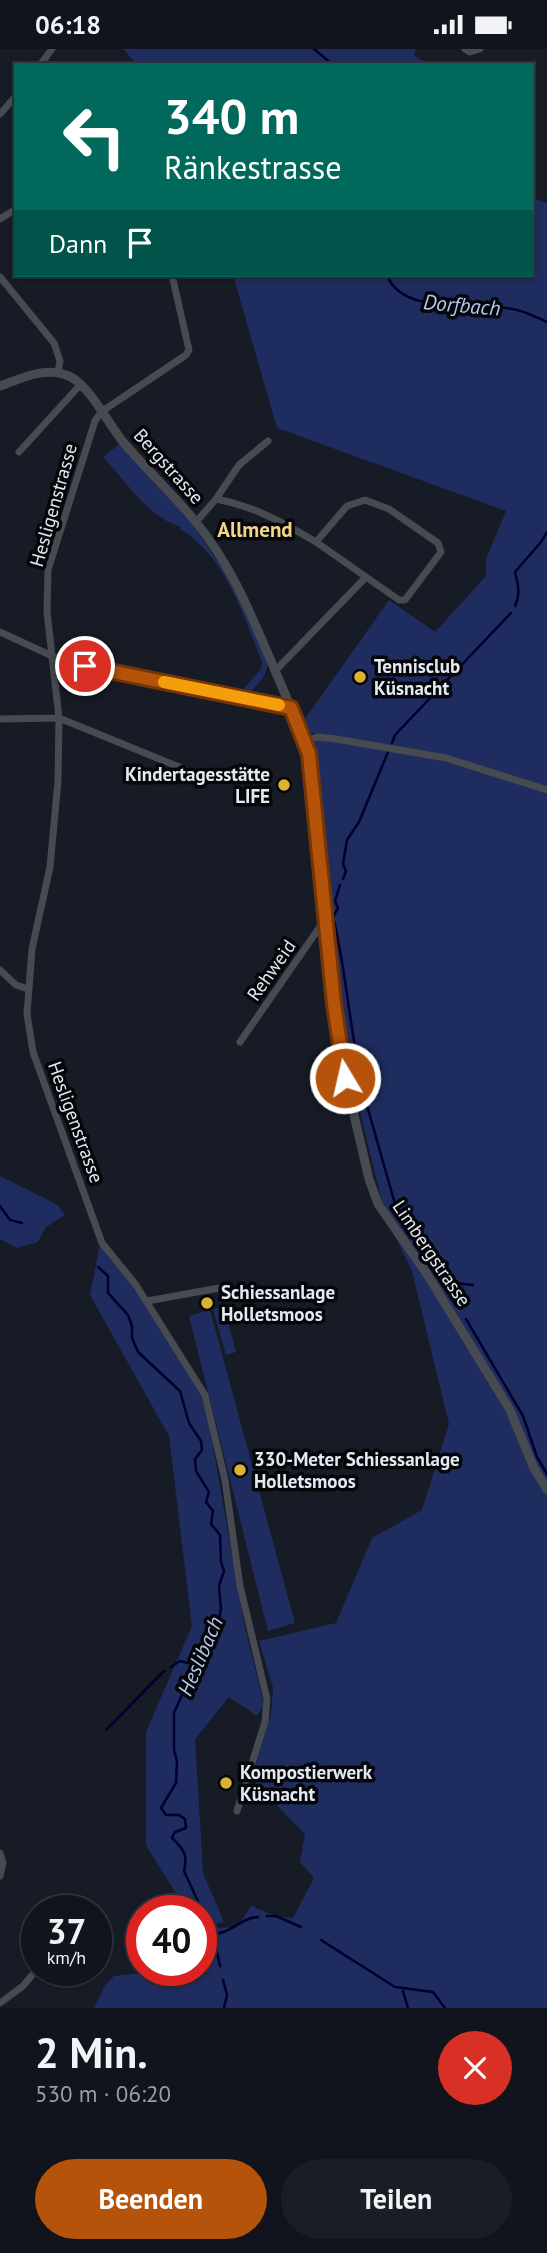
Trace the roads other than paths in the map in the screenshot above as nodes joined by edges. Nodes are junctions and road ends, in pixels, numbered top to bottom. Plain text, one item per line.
1 (466, 49) edge
2 (480, 49) edge
3 (14, 98) edge
4 (0, 114) edge
5 (0, 277) edge
6 (172, 277) edge
7 (58, 372) junction
8 (81, 384) junction
9 (0, 386) edge
10 (101, 412) junction
11 (268, 441) dead end
12 (19, 451) dead end
13 (216, 499) junction
14 (196, 522) junction
15 (316, 542) junction
16 (366, 577) junction
17 (0, 632) edge
18 (52, 657) junction
19 (275, 671) junction
20 (291, 708) junction
21 (59, 718) junction
22 (0, 719) edge
23 (299, 727) joint
24 (304, 741) junction
25 (184, 769) dead end
26 (547, 790) edge
27 (327, 917) junction
28 (0, 970) edge
29 (28, 989) junction
30 (240, 1042) dead end
31 (225, 1287) dead end
32 (147, 1301) junction
33 (547, 1490) edge
34 (237, 1811) dead end
35 (0, 1853) edge
36 (0, 1875) edge
37 (23, 1986) edge
38 (0, 2003) edge

1 - 2 street
3 - 4 street
5 - 7 street
6 - 10 street
7 - 8 street, Bergstrasse
7 - 9 street
8 - 10 street, Bergstrasse
8 - 12 street
10 - 14 street, Bergstrasse
10 - 18 street, Hesligenstrasse
11 - 13 street
13 - 14 street
13 - 15 street
14 - 19 street, Bergstrasse
15 - 16 street
15 - 16 street
16 - 19 street
17 - 18 street
18 - 20 street
18 - 21 street, Hesligenstrasse
19 - 20 street, Bergstrasse
20 - 23 street, Bergstrasse
21 - 22 street
21 - 25 street
21 - 29 street, Hesligenstrasse
23 - 24 street, Limbergstrasse
24 - 26 street
24 - 27 street, Limbergstrasse
27 - 30 street, Rehweid
27 - 33 street, Limbergstrasse
28 - 29 street
29 - 32 street, Hesligenstrasse
31 - 32 street
32 - 34 street, Hesligenstrasse
35 - 36 street
37 - 38 street

